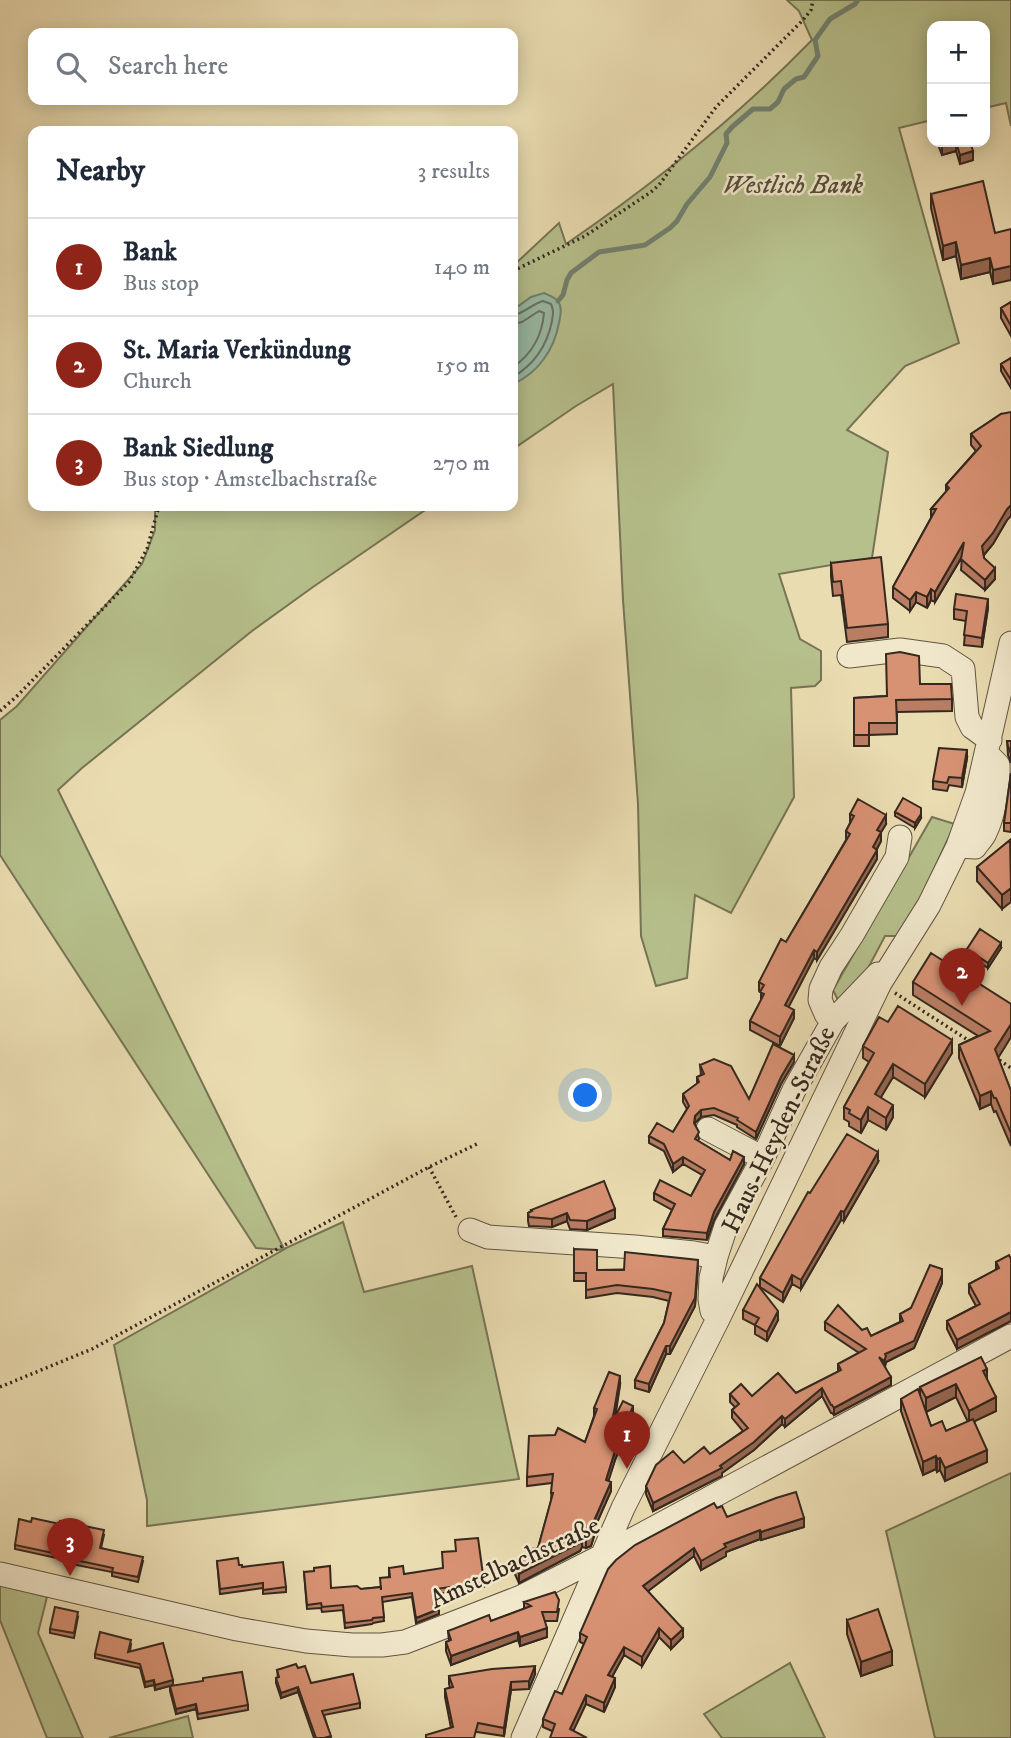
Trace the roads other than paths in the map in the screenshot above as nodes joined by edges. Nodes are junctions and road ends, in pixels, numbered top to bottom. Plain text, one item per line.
1 (1011, 643) edge
2 (849, 656) dead end
3 (988, 747) junction
4 (900, 837) dead end
5 (885, 975) junction
6 (833, 1021) junction
7 (708, 1129) dead end
8 (763, 1158) junction
9 (470, 1230) road end
10 (716, 1257) junction
11 (719, 1317) junction
12 (1011, 1336) edge
13 (623, 1508) junction
14 (644, 1533) junction
15 (602, 1556) junction
16 (0, 1574) edge
17 (523, 1738) edge

1 - 3 street
2 - 3 street
3 - 5 street, Haus-Heyden-Straße
4 - 6 street, Haus-Heyden-Straße
5 - 6 street, Haus-Heyden-Straße
5 - 11 street, Haus-Heyden-Straße
6 - 8 street, Haus-Heyden-Straße
7 - 8 street, Haus-Heyden-Straße
8 - 10 street, Haus-Heyden-Straße
9 - 10 street, Haus-Heyden-Straße
10 - 11 street, Haus-Heyden-Straße
11 - 13 street, Haus-Heyden-Straße
12 - 14 street, Amstelbachstraße
13 - 14 street
13 - 15 street, Haus-Heyden-Straße
14 - 15 street, Amstelbachstraße
15 - 16 street, Amstelbachstraße
15 - 17 street, Haus-Heyden-Straße

